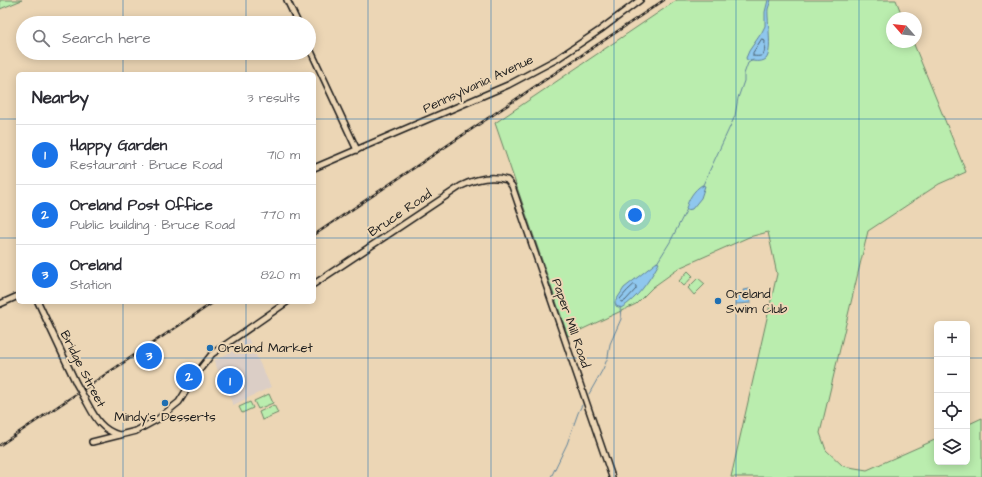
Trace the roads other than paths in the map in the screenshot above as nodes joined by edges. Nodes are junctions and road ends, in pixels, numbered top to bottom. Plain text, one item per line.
1 (287, 0) edge
2 (640, 0) edge
3 (295, 16) edge
4 (315, 60) edge
5 (357, 150) junction
6 (316, 167) edge
7 (505, 179) joint
8 (316, 283) edge
9 (16, 297) edge
10 (0, 304) edge
11 (39, 304) edge
12 (284, 304) edge
13 (120, 435) junction
14 (92, 442) dead end
15 (612, 477) edge

1 - 3 street
2 - 5 street, Pennsylvania Avenue
4 - 5 street
5 - 6 street, Pennsylvania Avenue
7 - 8 street, Bruce Road
7 - 15 street, Paper Mill Road
9 - 10 street
11 - 13 street, Bridge Street, bridge
12 - 13 street
13 - 14 street

